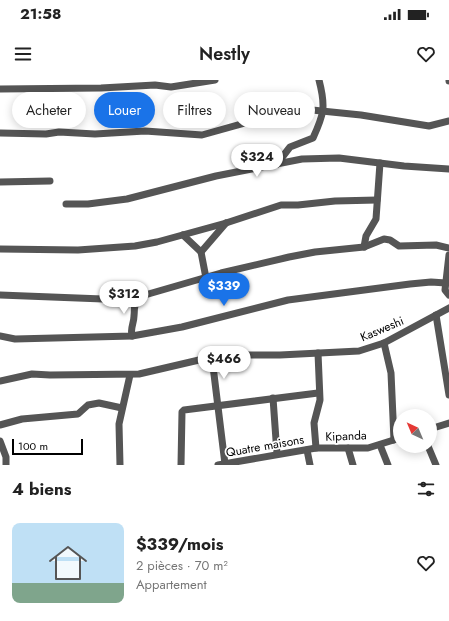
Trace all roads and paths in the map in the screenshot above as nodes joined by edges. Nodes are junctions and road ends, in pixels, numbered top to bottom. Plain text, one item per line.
1 (216, 80) edge
2 (319, 80) edge
3 (0, 89) edge
4 (324, 110) junction
5 (449, 121) edge
6 (0, 133) edge
7 (380, 163) junction
8 (277, 164) junction
9 (449, 169) edge
10 (50, 181) dead end
11 (0, 182) edge
12 (377, 200) junction
13 (66, 204) dead end
14 (226, 223) junction
15 (183, 235) junction
16 (364, 247) junction
17 (449, 248) edge
18 (0, 249) edge
19 (201, 252) junction
20 (449, 255) edge
21 (206, 278) junction
22 (446, 283) junction
23 (448, 294) edge
24 (0, 295) edge
25 (138, 297) junction
26 (449, 308) edge
27 (436, 315) junction
28 (0, 336) edge
29 (132, 336) junction
30 (384, 343) junction
31 (318, 353) junction
32 (212, 358) junction
33 (130, 375) junction
34 (0, 381) edge
35 (318, 393) junction
36 (449, 395) edge
37 (273, 398) junction
38 (216, 405) junction
39 (122, 408) junction
40 (394, 409) edge
41 (449, 423) edge
42 (0, 425) edge
43 (437, 427) edge
44 (393, 440) edge
45 (0, 441) edge
46 (276, 441) junction
47 (380, 444) junction
48 (316, 448) junction
49 (348, 448) junction
50 (2, 449) edge
51 (307, 450) junction
52 (431, 453) edge
53 (277, 454) junction
54 (267, 456) junction
55 (246, 463) edge
56 (221, 464) edge
57 (6, 465) edge
58 (120, 465) edge
59 (181, 465) edge
60 (310, 465) edge
61 (353, 465) edge
62 (388, 465) edge
63 (436, 465) edge

1 - 3 street
2 - 4 street
4 - 5 street
4 - 6 street
4 - 8 street
7 - 8 street
7 - 9 street
7 - 12 street
8 - 13 street
10 - 11 street
12 - 14 street
12 - 16 street
14 - 15 street
14 - 19 street
15 - 18 street
15 - 19 street
16 - 17 street
16 - 21 street
19 - 21 street
20 - 22 street
21 - 25 street
22 - 23 street
22 - 29 street
23 - 26 street
24 - 25 street
25 - 29 street
26 - 27 street, Kasweshi
27 - 30 street, Kasweshi
27 - 36 street
28 - 29 street
30 - 31 street, Kasweshi
30 - 40 street
31 - 32 street, Kasweshi
31 - 35 street
32 - 33 street, Kasweshi
32 - 38 street
33 - 34 street, Kasweshi
33 - 39 street
35 - 37 street
35 - 48 street
37 - 38 street
37 - 46 street
38 - 56 street
38 - 59 street
39 - 42 street
39 - 58 street
41 - 43 street
44 - 47 street, Kipanda
45 - 50 street
46 - 53 street
46 - 54 street
47 - 49 street, Kipanda
47 - 62 street
48 - 49 street, Kipanda
48 - 51 street, Quatre maisons
49 - 61 street
50 - 57 street
51 - 53 street, Quatre maisons
51 - 60 street
52 - 63 street
53 - 54 street, Quatre maisons
54 - 55 street, Quatre maisons
55 - 56 street, Quatre maisons

